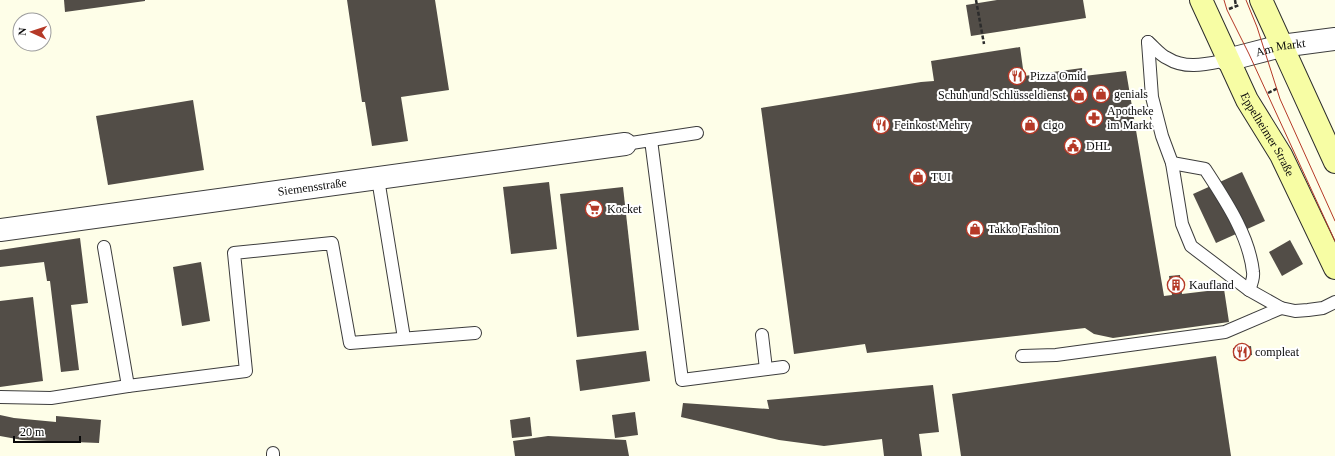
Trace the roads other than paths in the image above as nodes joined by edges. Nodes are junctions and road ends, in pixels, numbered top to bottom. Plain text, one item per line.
1 (1201, 0) edge
2 (1261, 0) edge
3 (1335, 39) edge
4 (1281, 46) junction
5 (1227, 60) junction
6 (697, 134) dead end
7 (650, 140) junction
8 (625, 144) joint
9 (1335, 162) edge
10 (1172, 163) junction
11 (378, 179) junction
12 (0, 230) edge
13 (104, 247) dead end
14 (1335, 268) edge
15 (1249, 290) junction
16 (1335, 302) edge
17 (1281, 308) junction
18 (475, 333) dead end
19 (762, 334) dead end
20 (404, 338) junction
21 (1022, 356) dead end
22 (783, 367) dead end
23 (766, 369) junction
24 (128, 386) junction
25 (0, 397) edge

1 - 5 main road, Eppelheimer Straße
2 - 4 main road
3 - 4 street, Am Markt
4 - 5 street, Am Markt
4 - 9 main road
5 - 10 lane
5 - 14 main road, Eppelheimer Straße
6 - 7 lane
7 - 8 lane
7 - 23 lane
8 - 11 street, Siemensstraße
10 - 15 lane
10 - 15 lane
11 - 12 street, Siemensstraße
11 - 20 lane
13 - 24 lane
15 - 17 lane
16 - 17 lane
17 - 21 lane
18 - 20 lane
19 - 23 lane
20 - 24 lane
22 - 23 lane
24 - 25 lane

